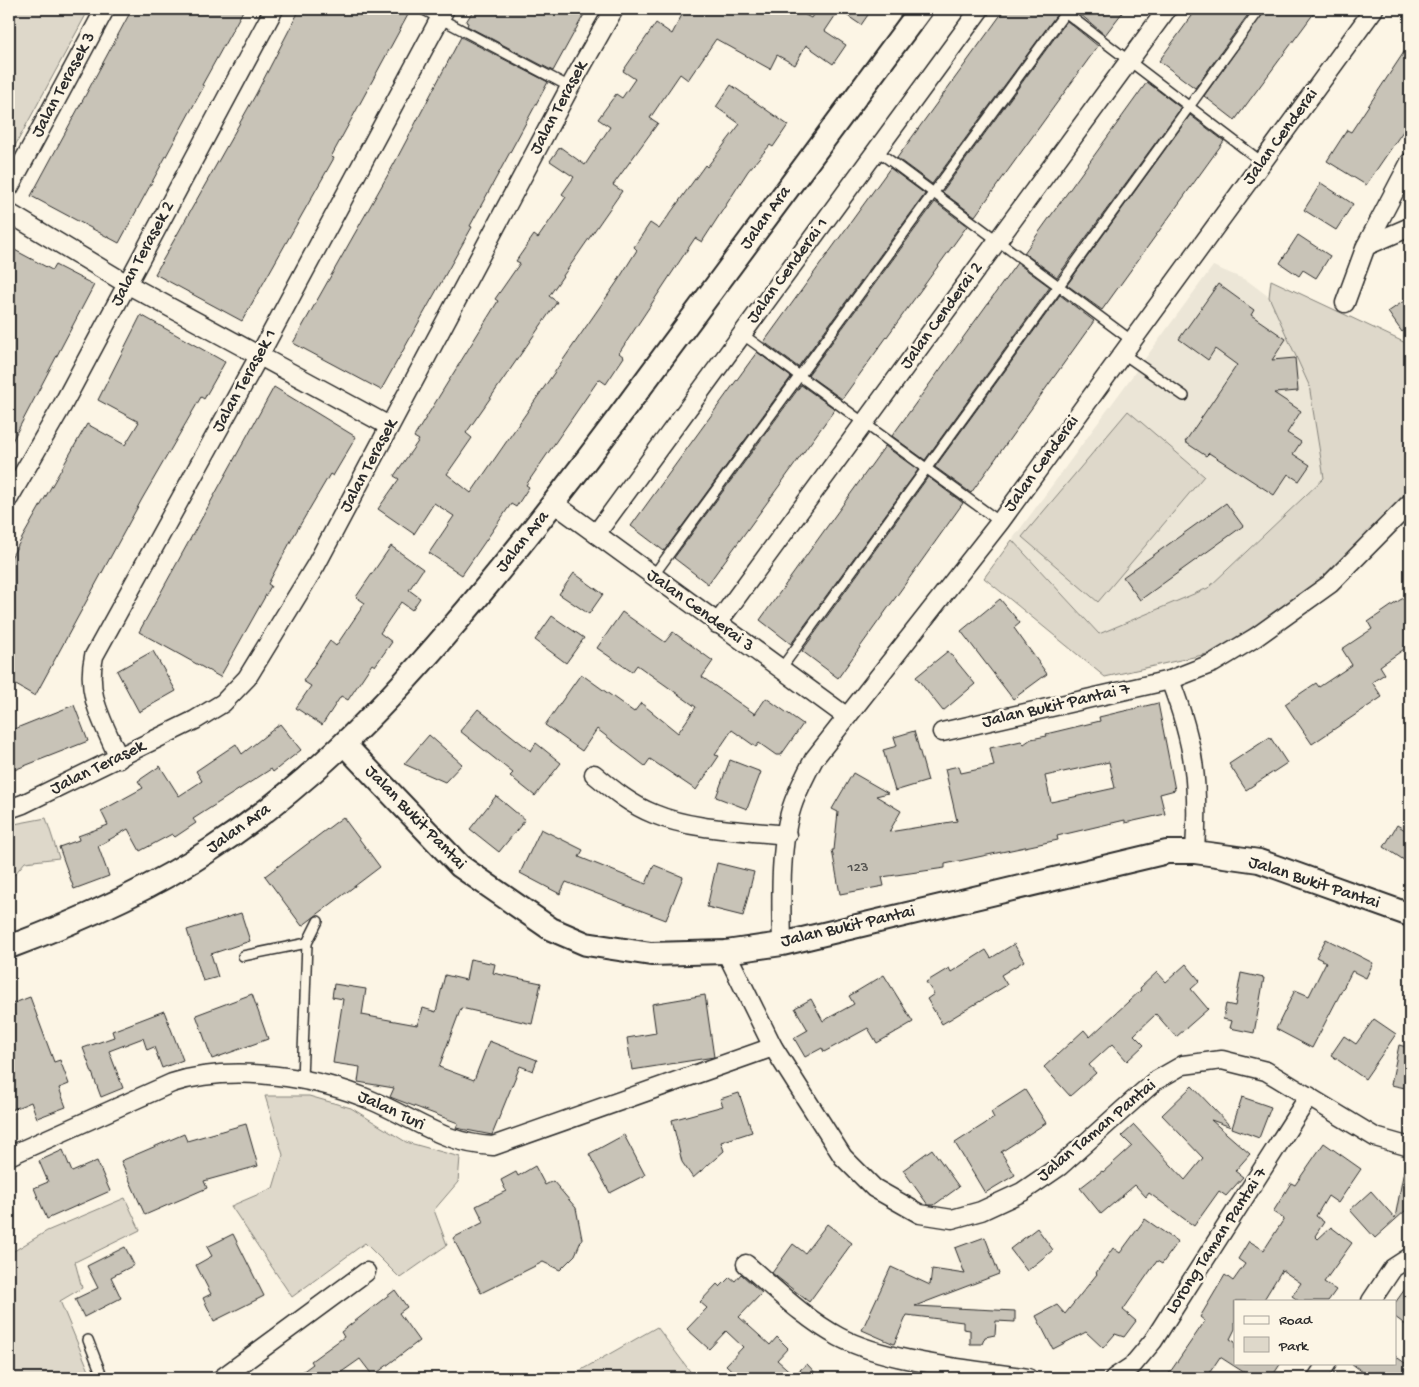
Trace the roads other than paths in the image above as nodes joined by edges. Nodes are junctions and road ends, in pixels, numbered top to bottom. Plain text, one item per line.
1 (105, 9) edge
2 (274, 9) edge
3 (422, 9) edge
4 (614, 9) edge
5 (921, 9) edge
6 (980, 9) edge
7 (1167, 9) edge
8 (1260, 9) edge
9 (1374, 9) edge
10 (1064, 10) edge
11 (442, 14) edge
12 (1129, 61) junction
13 (570, 87) junction
14 (1189, 106) junction
15 (876, 150) junction
16 (1262, 162) junction
17 (1410, 162) edge
18 (9, 188) edge
19 (933, 193) junction
20 (9, 213) edge
21 (1410, 227) edge
22 (997, 241) junction
23 (1366, 246) junction
24 (127, 284) junction
25 (1059, 286) junction
26 (1345, 303) dead end
27 (742, 334) junction
28 (1127, 347) junction
29 (259, 356) junction
30 (799, 376) junction
31 (1184, 396) dead end
32 (864, 423) junction
33 (389, 426) junction
34 (927, 468) junction
35 (9, 498) edge
36 (1410, 503) edge
37 (555, 504) junction
38 (1000, 522) junction
39 (596, 534) junction
40 (652, 576) junction
41 (717, 624) junction
42 (780, 670) junction
43 (1170, 680) junction
44 (847, 717) junction
45 (942, 732) dead end
46 (345, 745) junction
47 (119, 759) junction
48 (594, 774) dead end
49 (9, 808) edge
50 (787, 834) junction
51 (1195, 852) junction
52 (1410, 916) edge
53 (318, 921) dead end
54 (307, 943) junction
55 (782, 944) junction
56 (9, 947) edge
57 (726, 952) junction
58 (243, 956) dead end
59 (773, 1047) junction
60 (302, 1080) junction
61 (1309, 1096) junction
62 (1410, 1148) edge
63 (9, 1156) edge
64 (1410, 1257) edge
65 (746, 1264) dead end
66 (366, 1272) dead end
67 (1372, 1300) edge
68 (88, 1340) dead end
69 (1326, 1364) edge
70 (103, 1378) edge
71 (222, 1378) edge
72 (1028, 1378) edge
73 (1114, 1378) edge
74 (1317, 1378) edge

1 - 18 street, Jalan Terasek 3
2 - 24 street, Jalan Terasek 2
3 - 11 lane
4 - 13 street, Jalan Terasek
5 - 37 street, Jalan Ara
6 - 15 street, Jalan Cenderai 1
7 - 12 street, Jalan Cenderai 2
8 - 14 lane
9 - 16 street, Jalan Cenderai
10 - 12 lane
10 - 19 lane
11 - 13 lane
11 - 29 street, Jalan Terasek 1
12 - 14 lane
12 - 22 street, Jalan Cenderai 2
13 - 33 street, Jalan Terasek
14 - 16 lane
14 - 25 lane
15 - 19 lane
15 - 27 street, Jalan Cenderai 1
16 - 28 street, Jalan Cenderai
17 - 23 street
19 - 22 lane
19 - 30 lane
20 - 24 street
21 - 23 street
22 - 25 lane
22 - 32 street, Jalan Cenderai 2
23 - 26 street
24 - 29 street
24 - 35 street, Jalan Terasek 2
25 - 28 lane
25 - 34 lane
27 - 30 lane
27 - 39 street, Jalan Cenderai 1
28 - 31 lane
28 - 38 street, Jalan Cenderai
29 - 33 street
29 - 47 street, Jalan Terasek 1
30 - 32 lane
30 - 40 lane
32 - 34 lane
32 - 41 street, Jalan Cenderai 2
33 - 47 street, Jalan Terasek
34 - 38 lane
34 - 42 lane
36 - 43 street, Jalan Bukit Pantai 7
37 - 39 street, Jalan Cenderai 3
37 - 46 street, Jalan Ara
38 - 44 street, Jalan Cenderai
39 - 40 street, Jalan Cenderai 3
40 - 41 street, Jalan Cenderai 3
41 - 42 street, Jalan Cenderai 3
42 - 44 street, Jalan Cenderai 3
43 - 45 street, Jalan Bukit Pantai 7
43 - 51 street
44 - 50 street, Jalan Cenderai
46 - 56 street, Jalan Ara
46 - 57 street, Jalan Bukit Pantai
47 - 49 street, Jalan Terasek
48 - 50 street
50 - 55 street, Jalan Cenderai
51 - 52 street, Jalan Bukit Pantai
51 - 55 street, Jalan Bukit Pantai
53 - 54 lane
54 - 58 lane
54 - 60 lane
55 - 57 street, Jalan Bukit Pantai
57 - 59 street, Jalan Taman Pantai
59 - 60 street, Jalan Turi
59 - 61 street, Jalan Taman Pantai
60 - 63 street, Jalan Turi
61 - 62 street, Jalan Taman Pantai
61 - 73 street, Lorong Taman Pantai 7
64 - 67 street
65 - 72 street
66 - 71 street
68 - 70 lane
69 - 74 street

